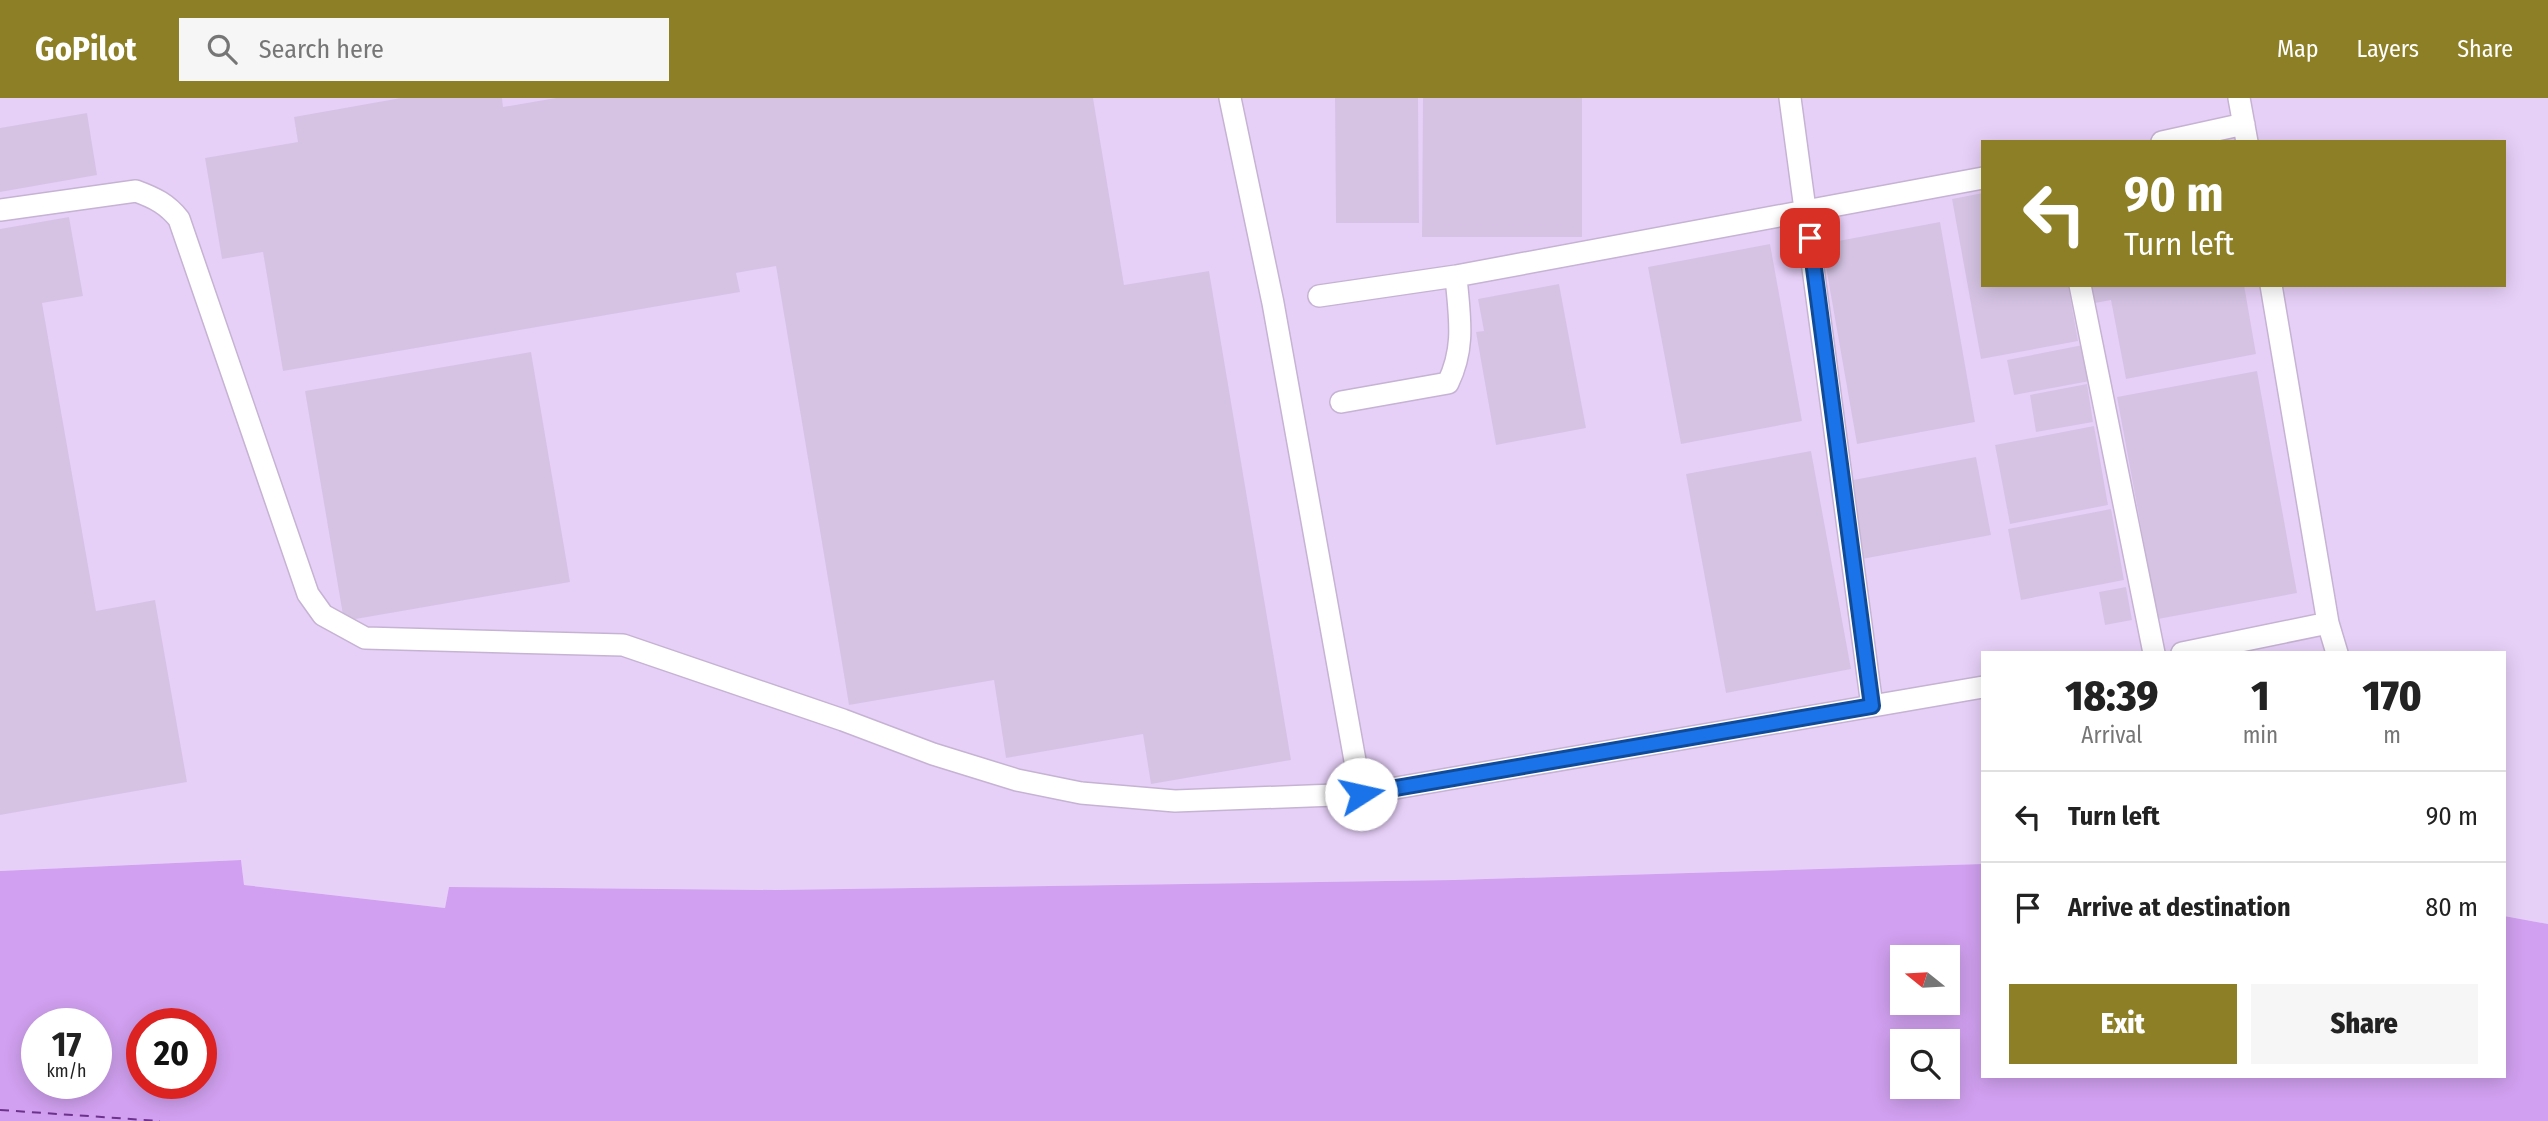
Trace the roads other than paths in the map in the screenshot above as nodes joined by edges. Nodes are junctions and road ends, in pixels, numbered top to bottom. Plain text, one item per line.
1 (1230, 98) edge
2 (1790, 98) edge
3 (2239, 98) edge
4 (2245, 133) edge
5 (2180, 140) edge
6 (1981, 178) edge
7 (0, 210) edge
8 (1806, 210) junction
9 (1456, 276) junction
10 (2080, 287) edge
11 (2271, 287) edge
12 (1319, 296) dead end
13 (1341, 401) dead end
14 (2328, 623) junction
15 (2154, 651) edge
16 (2192, 651) edge
17 (2336, 651) edge
18 (1981, 687) edge
19 (1872, 706) junction
20 (1361, 794) junction

1 - 20 lane
2 - 8 lane
3 - 4 lane
4 - 5 lane
6 - 8 lane
7 - 20 lane
8 - 9 lane
8 - 19 lane
9 - 12 lane
9 - 13 lane
10 - 15 lane
11 - 14 lane
14 - 16 lane
14 - 17 lane
18 - 19 lane
19 - 20 lane

